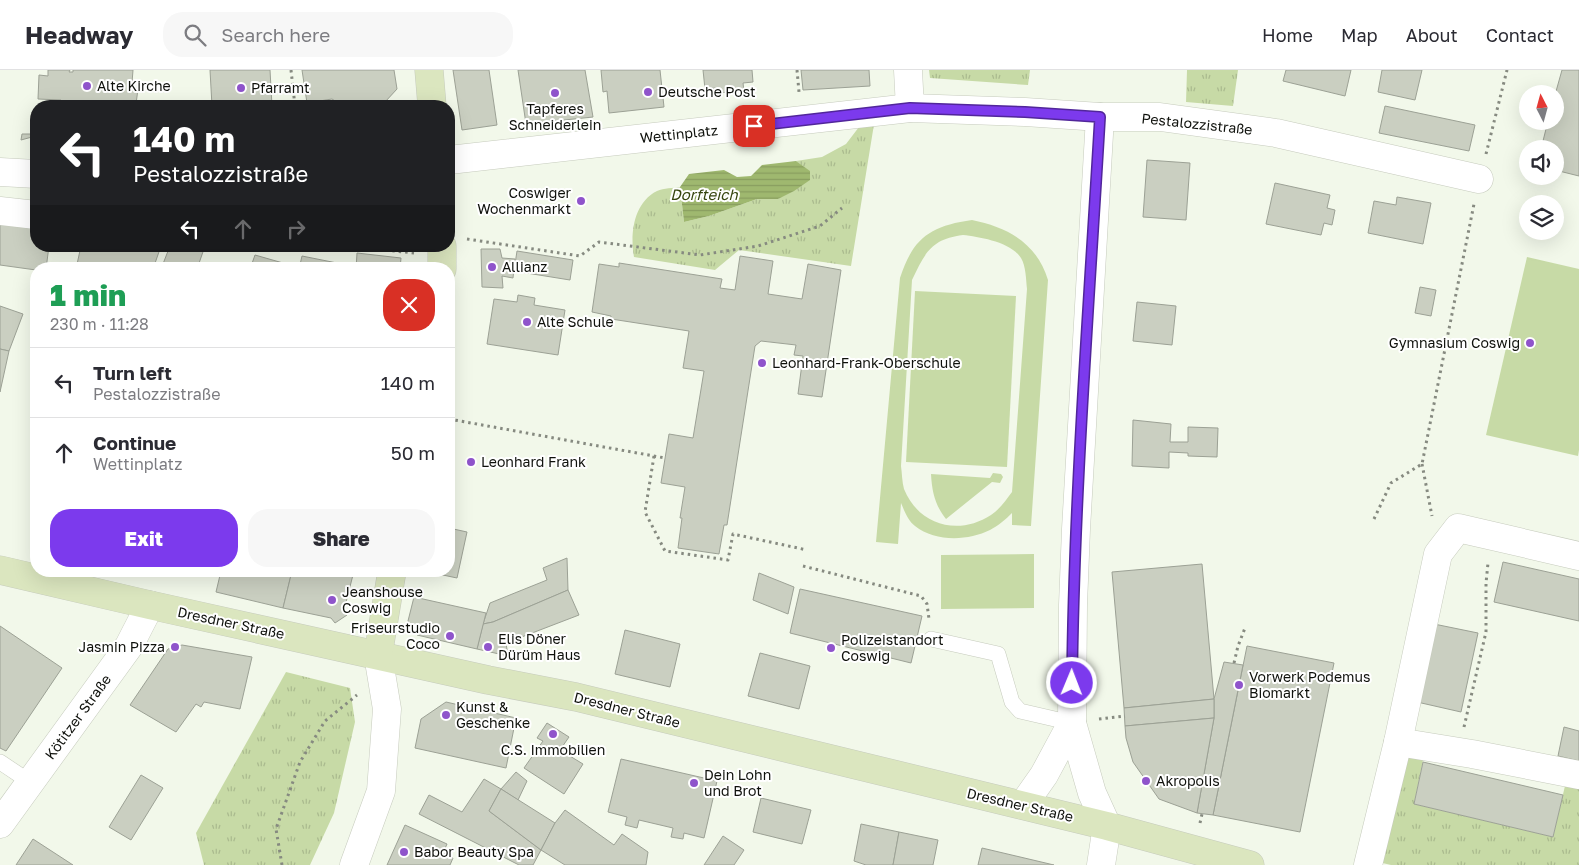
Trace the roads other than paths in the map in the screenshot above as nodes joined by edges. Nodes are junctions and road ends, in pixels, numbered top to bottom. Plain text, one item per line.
1 (429, 70) edge
2 (908, 70) edge
3 (432, 100) edge
4 (910, 108) junction
5 (1100, 117) junction
6 (455, 159) edge
7 (0, 172) edge
8 (30, 174) edge
9 (1479, 179) road end
10 (0, 212) edge
11 (30, 214) edge
12 (1579, 556) edge
13 (0, 570) edge
14 (391, 577) edge
15 (150, 605) junction
16 (931, 639) road end
17 (378, 655) junction
18 (1072, 722) junction
19 (1398, 742) junction
20 (0, 762) edge
21 (1579, 775) edge
22 (30, 782) junction
23 (1023, 806) junction
24 (0, 824) edge
25 (1107, 826) junction
26 (354, 865) edge
27 (1101, 865) edge
28 (1250, 865) edge
29 (1368, 865) edge

1 - 3 main road
2 - 4 street
4 - 5 street, Pestalozzistraße
4 - 6 street, Wettinplatz
5 - 9 street, Pestalozzistraße
5 - 18 street
7 - 8 street
10 - 11 street
12 - 19 street
13 - 15 main road, Dresdner Straße
14 - 17 main road
15 - 17 main road, Dresdner Straße
15 - 22 street, Kötitzer Straße
16 - 18 lane
17 - 23 main road, Dresdner Straße
17 - 26 street
18 - 23 street
18 - 25 street
19 - 21 street
19 - 29 street
20 - 22 lane
22 - 24 street, Kötitzer Straße
23 - 25 main road, Dresdner Straße
25 - 27 street
25 - 28 main road, Dresdner Straße

